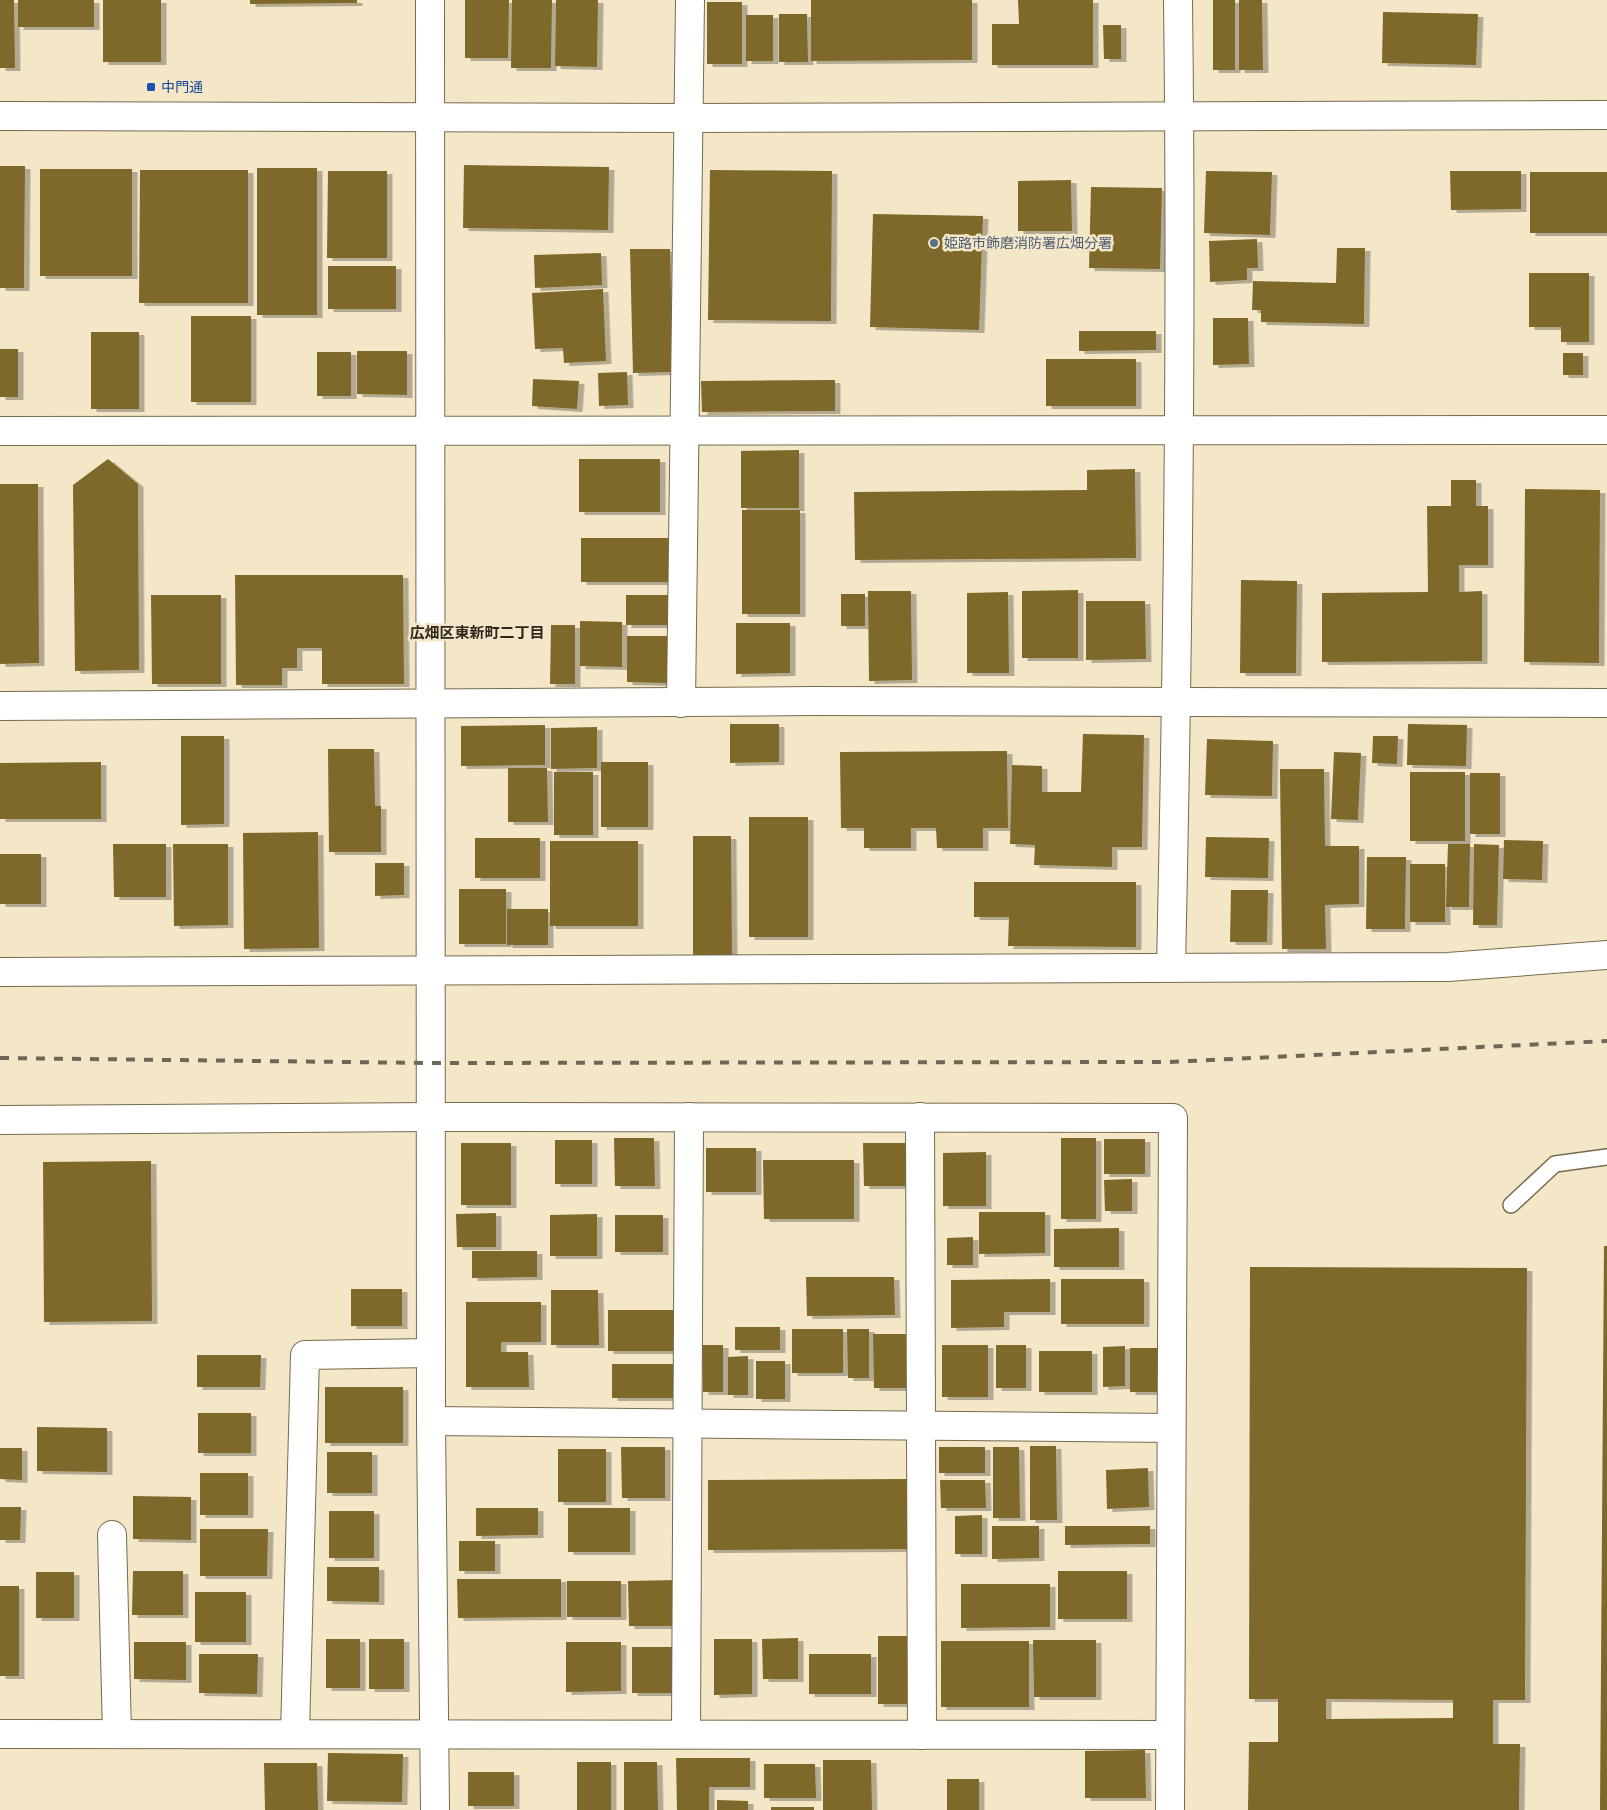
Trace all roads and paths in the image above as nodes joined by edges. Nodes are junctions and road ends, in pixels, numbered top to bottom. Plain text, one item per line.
1 (430, 0) edge
2 (690, 0) edge
3 (1178, 0) edge
4 (0, 116) edge
5 (430, 116) junction
6 (1180, 116) junction
7 (1607, 116) edge
8 (689, 118) junction
9 (1178, 430) junction
10 (1607, 430) edge
11 (430, 431) junction
12 (0, 432) edge
13 (685, 432) junction
14 (1177, 700) junction
15 (431, 702) junction
16 (1607, 702) edge
17 (681, 703) junction
18 (0, 706) edge
19 (1607, 955) edge
20 (1172, 967) junction
21 (432, 970) junction
22 (0, 972) edge
23 (432, 1117) junction
24 (689, 1117) junction
25 (920, 1117) junction
26 (0, 1120) edge
27 (1607, 1157) edge
28 (1511, 1205) dead end
29 (431, 1353) junction
30 (431, 1421) junction
31 (688, 1423) junction
32 (921, 1425) junction
33 (1171, 1428) junction
34 (112, 1535) dead end
35 (0, 1734) edge
36 (117, 1734) junction
37 (295, 1734) junction
38 (436, 1734) junction
39 (686, 1734) junction
40 (922, 1735) junction
41 (1170, 1735) junction
42 (435, 1810) edge
43 (1170, 1810) edge

1 - 5 street
2 - 8 street
3 - 6 street
4 - 5 street
5 - 8 street
5 - 11 street
6 - 7 street
6 - 8 street
6 - 9 street
8 - 13 street
9 - 10 street
9 - 13 street
9 - 14 street
11 - 12 street
11 - 13 street
11 - 15 street
13 - 17 street
14 - 16 street
14 - 17 street
14 - 20 street
15 - 17 street
15 - 18 street
15 - 21 street
19 - 20 street
20 - 21 street
21 - 22 street
21 - 23 street
23 - 24 street
23 - 26 street
23 - 29 street
24 - 25 street
24 - 31 street
25 - 32 street
25 - 33 street
27 - 28 lane
29 - 30 street
29 - 37 street
30 - 31 street
30 - 38 street
31 - 32 street
31 - 39 street
32 - 33 street
32 - 40 street
33 - 41 street
34 - 36 street
35 - 36 street
36 - 37 street
37 - 38 street
38 - 39 street
38 - 42 street
39 - 40 street
40 - 41 street
41 - 43 street

